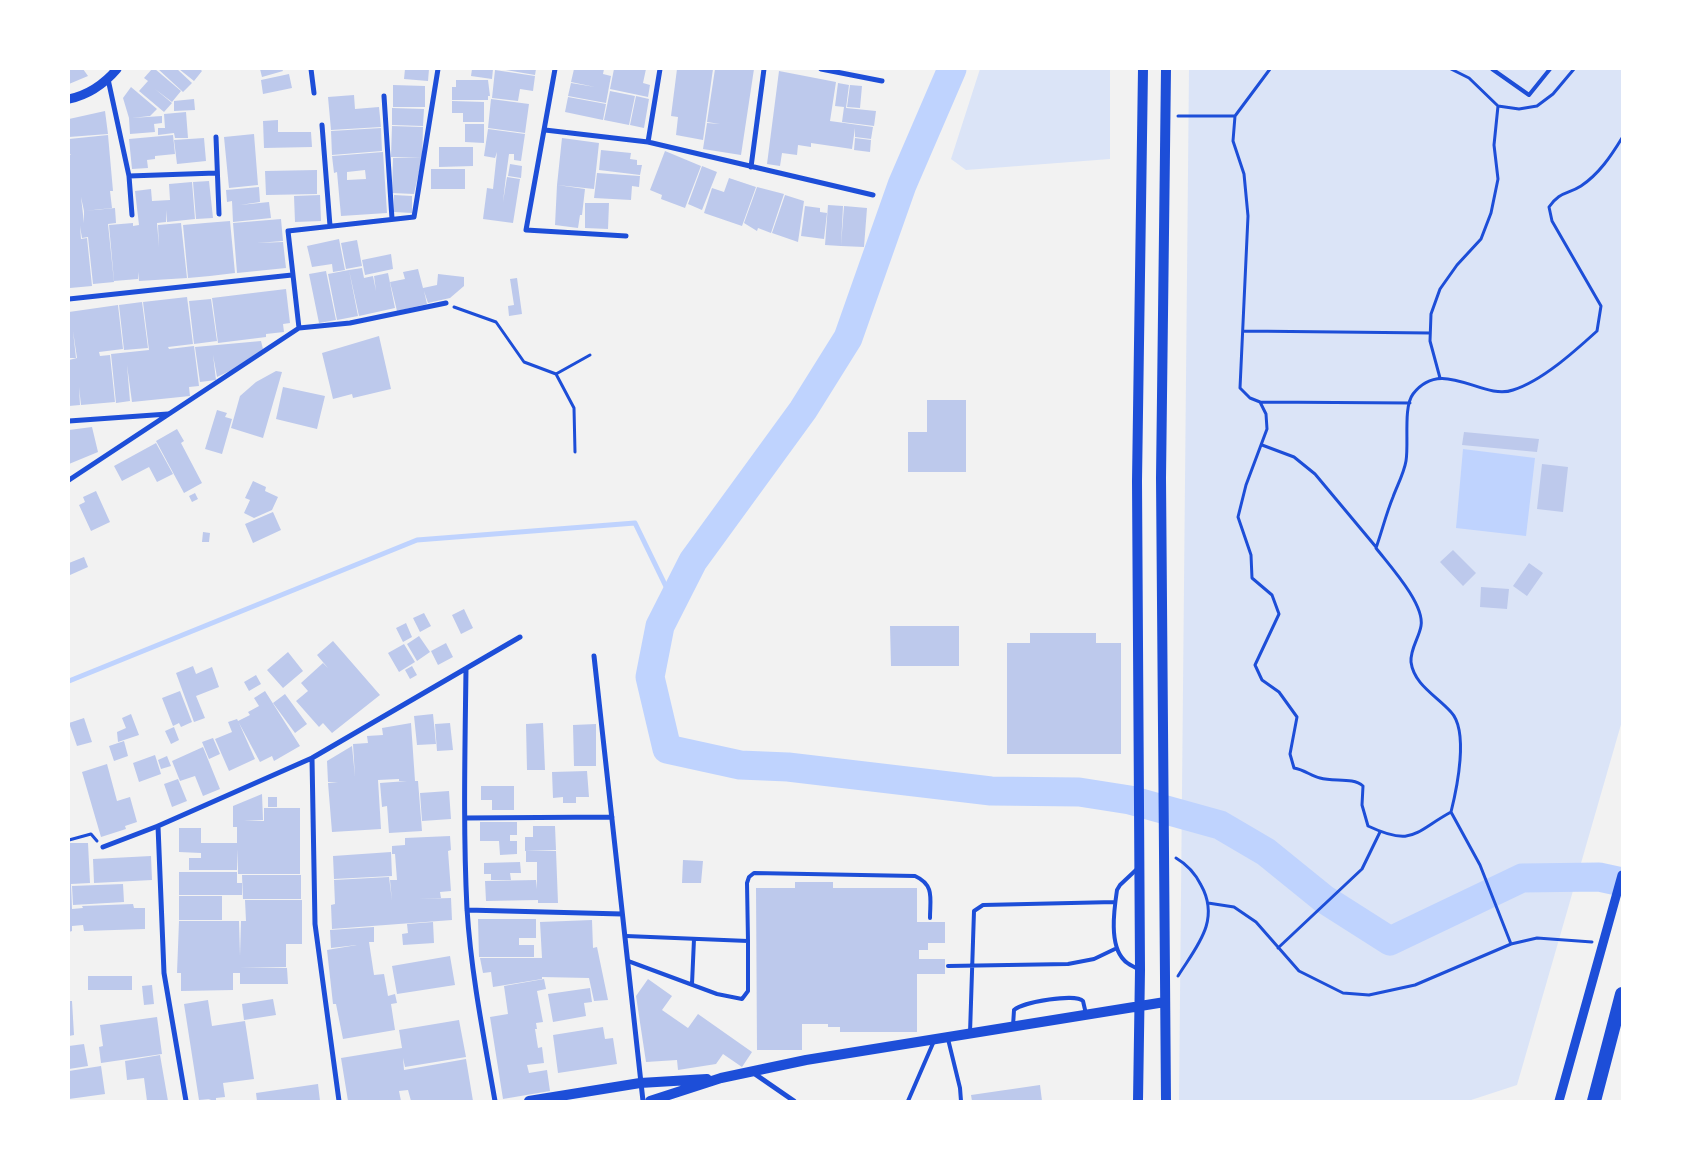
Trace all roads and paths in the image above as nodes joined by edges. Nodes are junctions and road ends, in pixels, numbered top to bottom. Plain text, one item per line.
1 (118, 69) edge
2 (311, 69) edge
3 (438, 69) edge
4 (555, 69) edge
5 (660, 69) edge
6 (764, 69) edge
7 (821, 69) edge
8 (1143, 69) edge
9 (1166, 69) edge
10 (1270, 69) edge
11 (1492, 69) edge
12 (1550, 69) edge
13 (108, 79) junction
14 (882, 81) dead end
15 (314, 93) dead end
16 (384, 96) dead end
17 (69, 99) edge
18 (1498, 106) dead end
19 (1166, 116) junction
20 (1235, 116) junction
21 (322, 125) dead end
22 (545, 130) junction
23 (216, 137) dead end
24 (1622, 138) edge
25 (648, 142) junction
26 (751, 167) junction
27 (216, 173) junction
28 (129, 176) junction
29 (873, 196) dead end
30 (219, 214) dead end
31 (132, 215) dead end
32 (392, 219) junction
33 (330, 226) junction
34 (626, 236) dead end
35 (292, 274) junction
36 (69, 299) edge
37 (446, 303) joint
38 (299, 328) junction
39 (1244, 331) junction
40 (1430, 333) junction
41 (590, 355) dead end
42 (556, 374) junction
43 (1440, 378) junction
44 (1260, 402) junction
45 (1410, 403) junction
46 (169, 414) junction
47 (69, 421) edge
48 (1262, 445) junction
49 (575, 452) dead end
50 (69, 480) edge
51 (1376, 548) junction
52 (520, 638) dead end
53 (594, 656) dead end
54 (466, 669) junction
55 (312, 758) junction
56 (1451, 812) junction
57 (612, 817) junction
58 (465, 818) junction
59 (158, 826) junction
60 (1380, 832) junction
61 (69, 840) edge
62 (104, 847) joint
63 (1164, 852) junction
64 (1139, 867) junction
65 (1622, 875) edge
66 (1115, 902) junction
67 (1208, 903) junction
68 (467, 910) junction
69 (622, 914) junction
70 (930, 918) dead end
71 (626, 936) junction
72 (694, 939) junction
73 (748, 941) junction
74 (1602, 943) junction
75 (1511, 944) junction
76 (1117, 948) junction
77 (1278, 948) junction
78 (628, 961) junction
79 (948, 966) dead end
80 (971, 966) junction
81 (1140, 970) junction
82 (1177, 978) dead end
83 (692, 984) junction
84 (1622, 994) edge
85 (1165, 1002) junction
86 (1139, 1005) junction
87 (1086, 1014) junction
88 (1013, 1026) junction
89 (970, 1033) junction
90 (947, 1037) junction
91 (935, 1039) junction
92 (752, 1071) junction
93 (721, 1078) junction
94 (640, 1083) junction
95 (186, 1101) edge
96 (339, 1101) edge
97 (495, 1101) edge
98 (529, 1101) edge
99 (643, 1101) edge
100 (650, 1101) edge
101 (794, 1101) edge
102 (908, 1101) edge
103 (961, 1101) edge
104 (1138, 1101) edge
105 (1166, 1101) edge
106 (1559, 1101) edge
107 (1594, 1101) edge

1 - 13 street
2 - 15 street
3 - 32 street
4 - 22 street
5 - 25 street
6 - 26 street
7 - 14 street
8 - 64 main road
9 - 19 main road
10 - 20 path
11 - 12 lane
13 - 17 street
13 - 28 street
16 - 32 street
18 - 40 path
19 - 20 path
19 - 63 main road
20 - 39 path
21 - 33 street
22 - 25 street
22 - 34 street
23 - 27 street
24 - 43 path
25 - 26 street
26 - 29 street
27 - 28 street
27 - 30 street
28 - 31 street
32 - 33 street
33 - 35 street
35 - 36 street
35 - 38 street
37 - 38 street
37 - 42 path
38 - 46 street
39 - 40 path
39 - 44 path
40 - 43 path
41 - 42 path
42 - 49 path
43 - 45 path
44 - 45 path
44 - 48 path
45 - 51 path
46 - 47 street
46 - 50 street
48 - 51 path
48 - 60 path
51 - 56 path
52 - 54 street
53 - 57 street
54 - 55 street
54 - 58 street
55 - 59 street
55 - 96 street
56 - 60 path
56 - 75 path
57 - 58 street
57 - 69 street
58 - 68 street
59 - 62 street
59 - 95 street
60 - 77 path
61 - 62 path
63 - 67 path
63 - 85 main road
64 - 66 lane
64 - 81 main road
65 - 74 street
66 - 76 lane
66 - 80 lane
67 - 77 path
67 - 82 path
68 - 69 street
68 - 97 street
69 - 71 street
70 - 73 lane
71 - 72 lane
71 - 78 street
72 - 73 lane
72 - 83 lane
73 - 83 lane
74 - 75 path
74 - 106 street
75 - 77 path
76 - 80 lane
76 - 81 lane
78 - 83 lane
78 - 94 street
79 - 80 lane
80 - 89 lane
81 - 86 main road
84 - 107 highway
85 - 86 main road
85 - 105 main road
86 - 87 main road
86 - 104 main road
87 - 88 main road
87 - 88 lane
88 - 89 main road
89 - 90 main road
90 - 91 main road
90 - 103 lane
91 - 92 main road
91 - 102 lane
92 - 93 main road
92 - 101 street
93 - 94 main road
93 - 100 main road
94 - 98 main road
94 - 99 street

